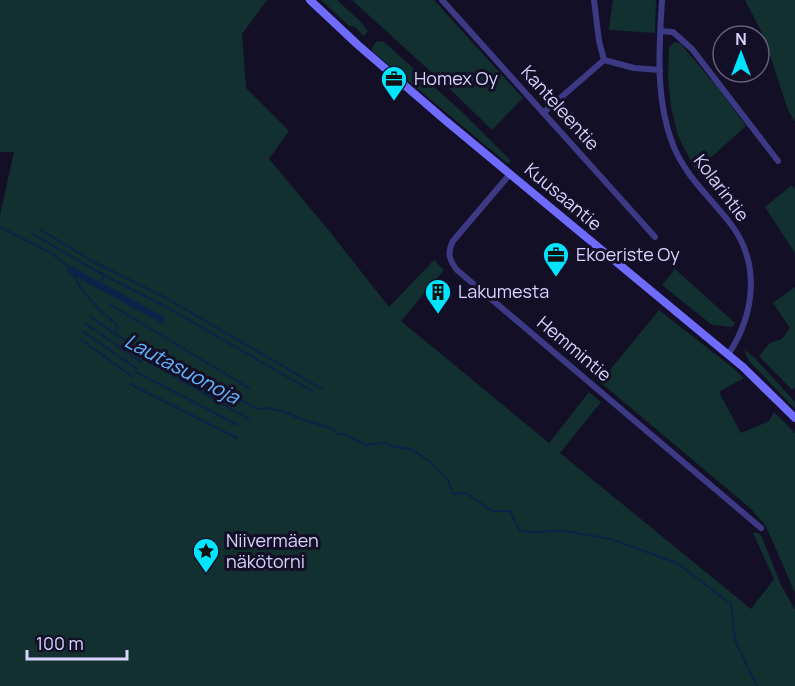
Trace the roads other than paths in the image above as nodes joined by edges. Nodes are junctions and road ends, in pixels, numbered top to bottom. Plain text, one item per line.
1 (310, 0) edge
2 (442, 0) edge
3 (594, 0) edge
4 (662, 0) edge
5 (661, 31) junction
6 (604, 60) junction
7 (660, 70) junction
8 (543, 113) junction
9 (778, 161) dead end
10 (510, 174) junction
11 (655, 237) dead end
12 (728, 355) junction
13 (795, 418) edge
14 (761, 528) dead end

1 - 10 main road, Kuusaantie
2 - 8 street, Kanteleentie
3 - 6 street
4 - 5 street, Kolarintie
5 - 7 street, Kolarintie
5 - 9 street
6 - 7 street
6 - 8 street
7 - 12 street, Kolarintie
8 - 11 street, Kanteleentie
10 - 12 main road, Kuusaantie
10 - 14 street, Hemmintie
12 - 13 main road, Kuusaantie

